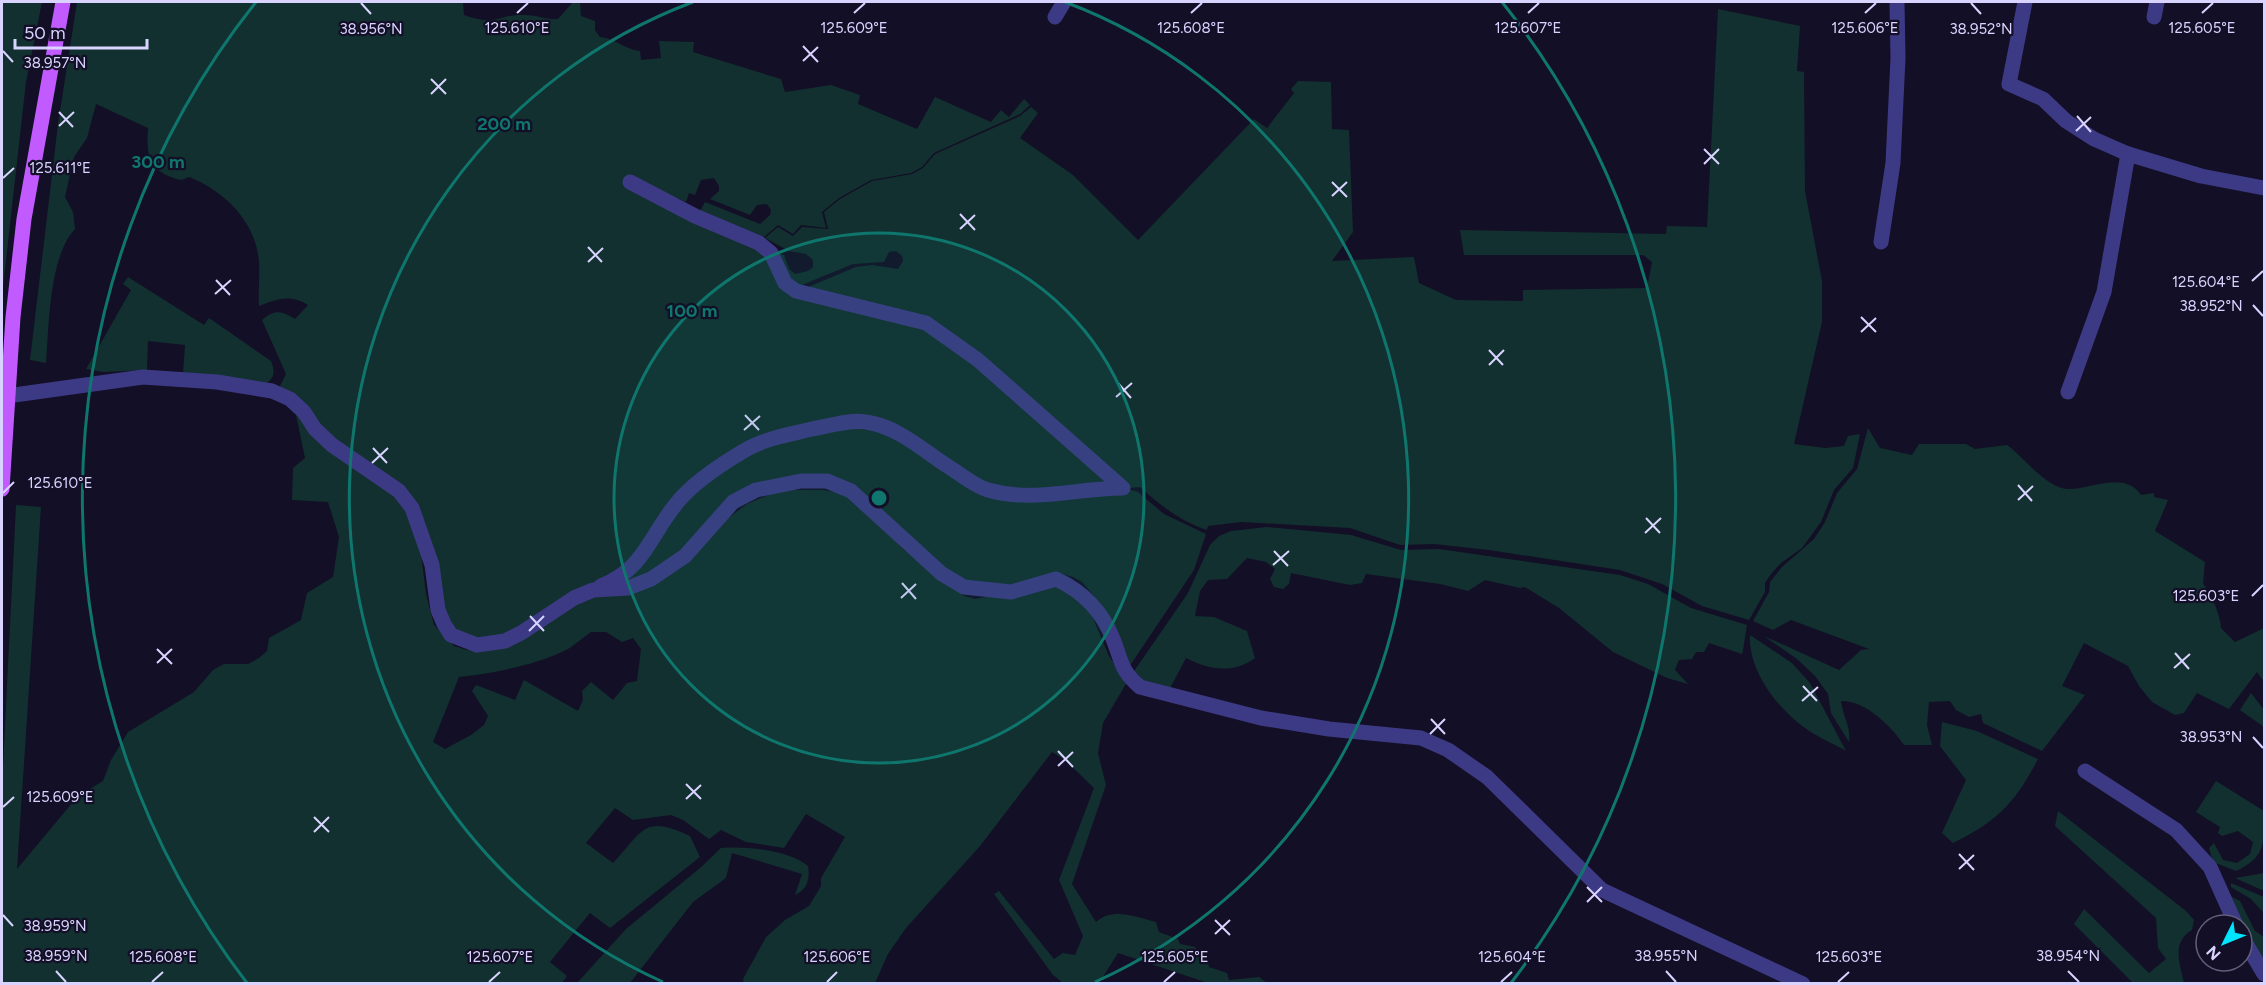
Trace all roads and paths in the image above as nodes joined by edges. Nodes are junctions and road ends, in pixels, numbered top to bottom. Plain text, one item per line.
1 (63, 2) edge
2 (1064, 2) edge
3 (1898, 2) edge
4 (2025, 2) edge
5 (2157, 2) edge
6 (1055, 17) dead end
7 (2154, 17) dead end
8 (2128, 154) junction
9 (630, 182) dead end
10 (2265, 188) edge
11 (1881, 242) dead end
12 (2068, 392) dead end
13 (7, 396) junction
14 (2, 489) edge
15 (593, 590) junction
16 (2085, 771) dead end
17 (2231, 913) edge
18 (2254, 956) edge
19 (2265, 974) edge
20 (1803, 984) edge

1 - 13 main road
2 - 6 street
3 - 11 street
4 - 8 street
5 - 7 street
8 - 10 street
8 - 12 street
9 - 15 street
13 - 14 main road
13 - 15 street
15 - 20 street
16 - 17 street
18 - 19 street

